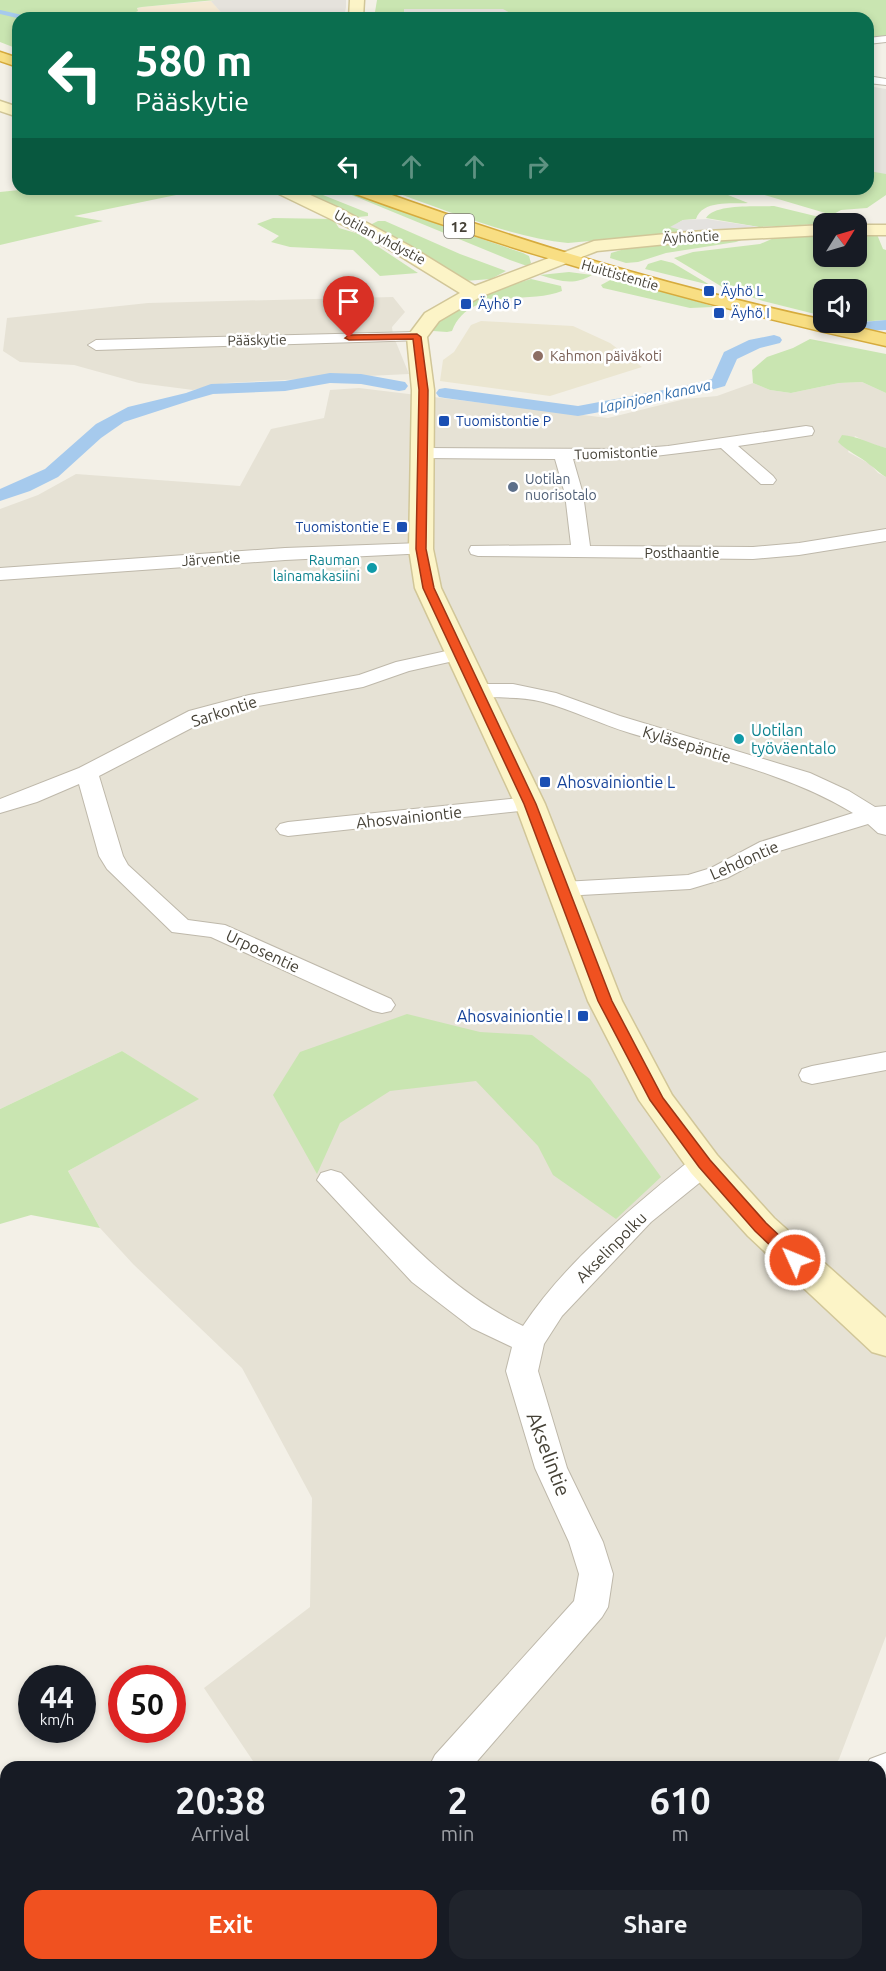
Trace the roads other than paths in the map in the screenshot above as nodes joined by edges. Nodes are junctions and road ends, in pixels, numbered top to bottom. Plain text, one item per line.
1 (296, 195) edge
2 (375, 195) edge
3 (867, 230) edge
4 (886, 230) edge
5 (813, 231) edge
6 (560, 258) junction
7 (473, 293) junction
8 (417, 337) junction
9 (886, 340) edge
10 (96, 345) dead end
11 (806, 431) dead end
12 (726, 444) junction
13 (424, 453) junction
14 (563, 455) junction
15 (767, 480) dead end
16 (885, 536) edge
17 (421, 549) junction
18 (478, 550) dead end
19 (581, 552) junction
20 (0, 574) edge
21 (460, 654) junction
22 (478, 690) junction
23 (87, 773) junction
24 (530, 804) junction
25 (0, 806) edge
26 (881, 818) edge
27 (288, 829) dead end
28 (563, 889) junction
29 (382, 1005) dead end
30 (886, 1061) edge
31 (812, 1075) dead end
32 (705, 1164) junction
33 (331, 1180) dead end
34 (886, 1341) edge
35 (529, 1342) junction
36 (453, 1761) edge

1 - 7 main road, Uotilan yhdystie
2 - 6 highway, Huittistentie / 12
3 - 4 main road
5 - 6 main road, Äyhöntie
6 - 7 main road, Äyhöntie
6 - 9 highway, Huittistentie / 12
7 - 8 main road, Äyhöntie
8 - 10 street, Pääskytie
8 - 13 main road
11 - 12 street, Tuomistontie
12 - 14 street, Tuomistontie
12 - 15 street
13 - 14 street, Tuomistontie
13 - 17 main road
14 - 19 street
16 - 19 street, Posthaantie
17 - 20 street, Järventie
17 - 21 main road
18 - 19 street, Posthaantie
21 - 22 main road
21 - 23 street, Sarkontie
22 - 24 main road
22 - 26 street, Kyläsepäntie
23 - 25 street, Sarkontie
23 - 29 street, Urposentie
24 - 27 street, Ahosvainiontie
24 - 28 main road
26 - 28 street, Lehdontie
28 - 32 main road
30 - 31 street
32 - 34 main road
32 - 35 street, Akselinpolku
33 - 35 street
35 - 36 street, Akselintie

